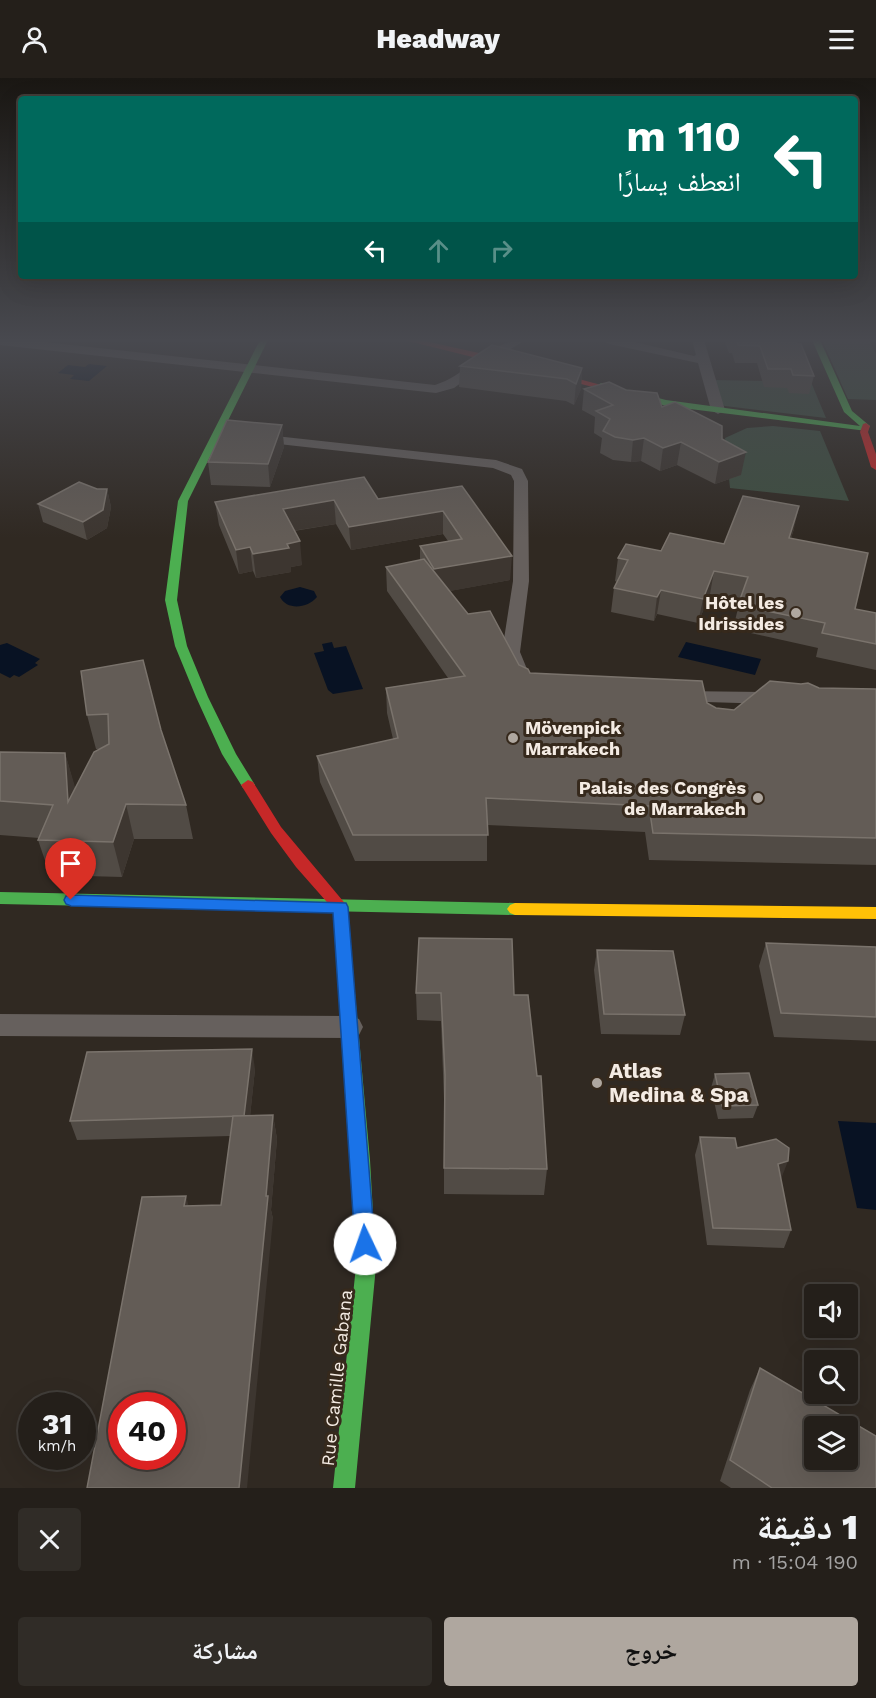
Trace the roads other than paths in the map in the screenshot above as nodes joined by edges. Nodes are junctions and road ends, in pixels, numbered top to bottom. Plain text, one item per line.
1 (232, 406) edge
2 (690, 406) edge
3 (717, 406) edge
4 (845, 406) edge
5 (718, 410) junction
6 (869, 431) edge
7 (216, 435) junction
8 (876, 467) edge
9 (532, 688) edge
10 (664, 697) edge
11 (787, 699) edge
12 (0, 898) edge
13 (340, 907) junction
14 (876, 913) edge
15 (0, 1025) edge
16 (350, 1027) junction
17 (344, 1488) edge

1 - 7 street
2 - 5 street
3 - 5 street
4 - 6 street
5 - 6 street
6 - 8 street
7 - 9 street
7 - 13 street
10 - 11 street
12 - 13 street
13 - 14 street
13 - 16 street, Rue Camille Gabana
15 - 16 street
16 - 17 street, Rue Camille Gabana

